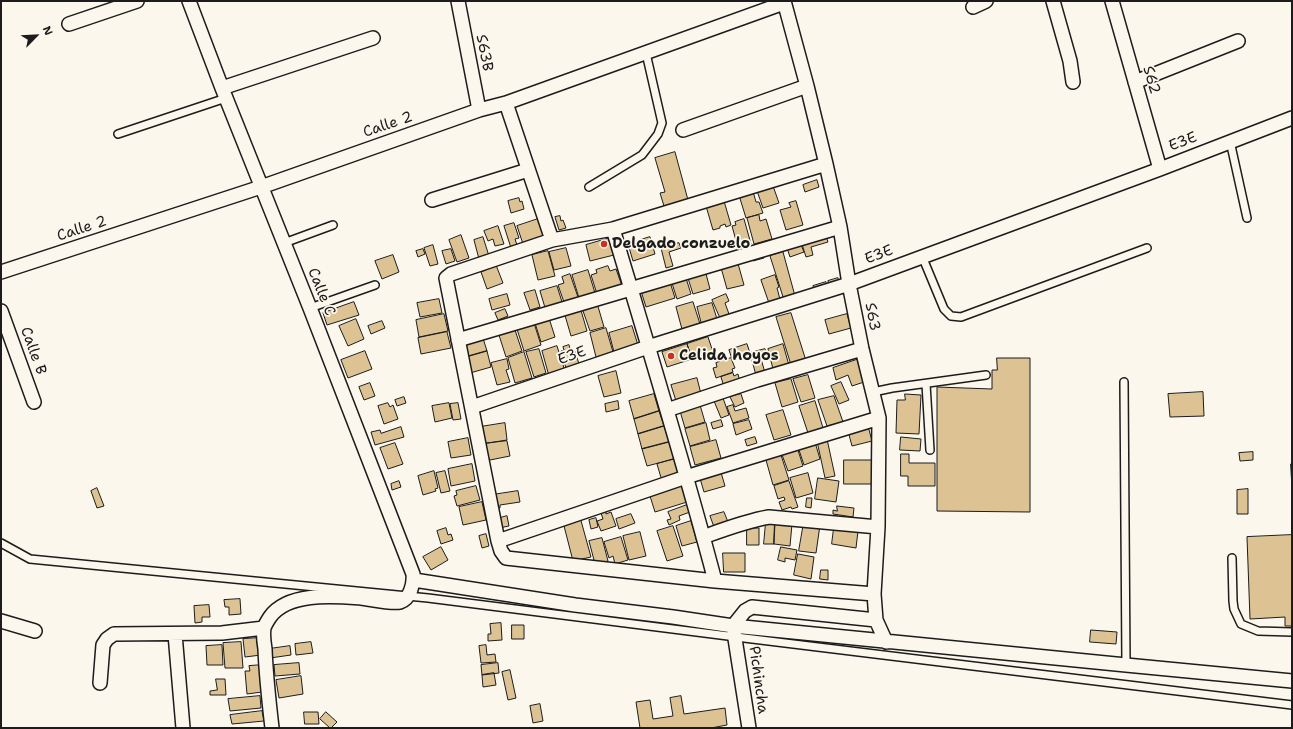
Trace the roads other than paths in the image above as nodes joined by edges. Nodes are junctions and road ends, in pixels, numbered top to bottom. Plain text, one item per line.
1 (137, 1) edge
2 (189, 1) edge
3 (459, 1) edge
4 (986, 1) edge
5 (1053, 1) edge
6 (1112, 1) edge
7 (784, 2) edge
8 (973, 7) dead end
9 (69, 24) dead end
10 (373, 38) dead end
11 (1238, 41) dead end
12 (646, 53) junction
13 (1073, 82) dead end
14 (1135, 82) junction
15 (807, 86) junction
16 (224, 93) junction
17 (506, 103) junction
18 (478, 110) junction
19 (1292, 118) edge
20 (683, 130) dead end
21 (118, 134) dead end
22 (1230, 141) junction
23 (826, 164) junction
24 (1160, 169) junction
25 (528, 170) junction
26 (261, 187) junction
27 (589, 187) dead end
28 (432, 200) dead end
29 (1247, 218) dead end
30 (333, 225) dead end
31 (840, 227) junction
32 (613, 228) junction
33 (552, 240) junction
34 (284, 243) junction
35 (1147, 248) dead end
36 (922, 256) junction
37 (1, 272) edge
38 (849, 284) junction
39 (375, 285) dead end
40 (631, 289) junction
41 (310, 308) junction
42 (1, 311) edge
43 (458, 340) junction
44 (648, 347) junction
45 (862, 349) junction
46 (986, 375) dead end
47 (1124, 382) dead end
48 (926, 384) junction
49 (873, 392) junction
50 (34, 402) dead end
51 (472, 407) junction
52 (667, 410) junction
53 (879, 418) junction
54 (930, 450) dead end
55 (686, 477) junction
56 (878, 527) junction
57 (704, 537) junction
58 (498, 541) junction
59 (1, 543) edge
60 (1232, 558) dead end
61 (414, 580) junction
62 (715, 581) junction
63 (874, 594) junction
64 (408, 596) junction
65 (876, 620) junction
66 (1, 621) edge
67 (264, 628) junction
68 (35, 631) dead end
69 (735, 632) junction
70 (1292, 632) edge
71 (175, 634) junction
72 (886, 642) junction
73 (1126, 665) junction
74 (1292, 681) edge
75 (100, 683) dead end
76 (1292, 705) edge
77 (183, 728) edge
78 (272, 728) edge
79 (749, 728) edge

1 - 9 street
2 - 16 street, Calle C
3 - 18 street, S63B
4 - 8 street
5 - 13 street
6 - 14 street, S62
7 - 12 street, Calle 2
7 - 15 street, S63
10 - 16 street
11 - 14 street
12 - 17 street, Calle 2
12 - 27 lane
14 - 24 street, S62
15 - 20 street
15 - 23 street, S63
16 - 21 lane
16 - 26 street, Calle C
17 - 18 street, Calle 2
17 - 25 street
18 - 26 street, Calle 2
19 - 22 street, E3E
22 - 24 street, E3E
22 - 29 lane
23 - 31 street, S63
23 - 32 street
24 - 36 street, E3E
25 - 28 street
25 - 33 street
26 - 34 street, Calle C
26 - 37 street, Calle 2
30 - 34 lane
31 - 38 street, S63
31 - 40 street
32 - 33 street
32 - 40 street
33 - 43 street
34 - 41 street, Calle C
35 - 36 lane
36 - 38 street, E3E
38 - 44 street, E3E
38 - 45 street, S63
39 - 41 lane
40 - 43 street
40 - 44 street
41 - 61 street, Calle C
42 - 50 street, Calle B
43 - 51 street
44 - 51 street, E3E
44 - 52 street
45 - 49 street, S63
45 - 52 street
46 - 48 lane
47 - 73 lane
48 - 49 lane
48 - 54 lane
49 - 53 street, S63
51 - 58 street
52 - 55 street
53 - 55 street
53 - 56 street, S63
55 - 57 street
55 - 58 street
56 - 57 street
56 - 63 street, S63
57 - 62 street
58 - 62 street
59 - 64 lane
60 - 70 lane
61 - 64 street
61 - 69 street
62 - 63 street
63 - 65 street, S63
64 - 67 street
64 - 69 lane
65 - 69 street
65 - 72 street, S63
66 - 68 street
67 - 71 street
67 - 78 street
69 - 72 street
69 - 76 lane
69 - 79 street, Pichincha
71 - 75 street
71 - 77 street
72 - 73 street
73 - 74 street

